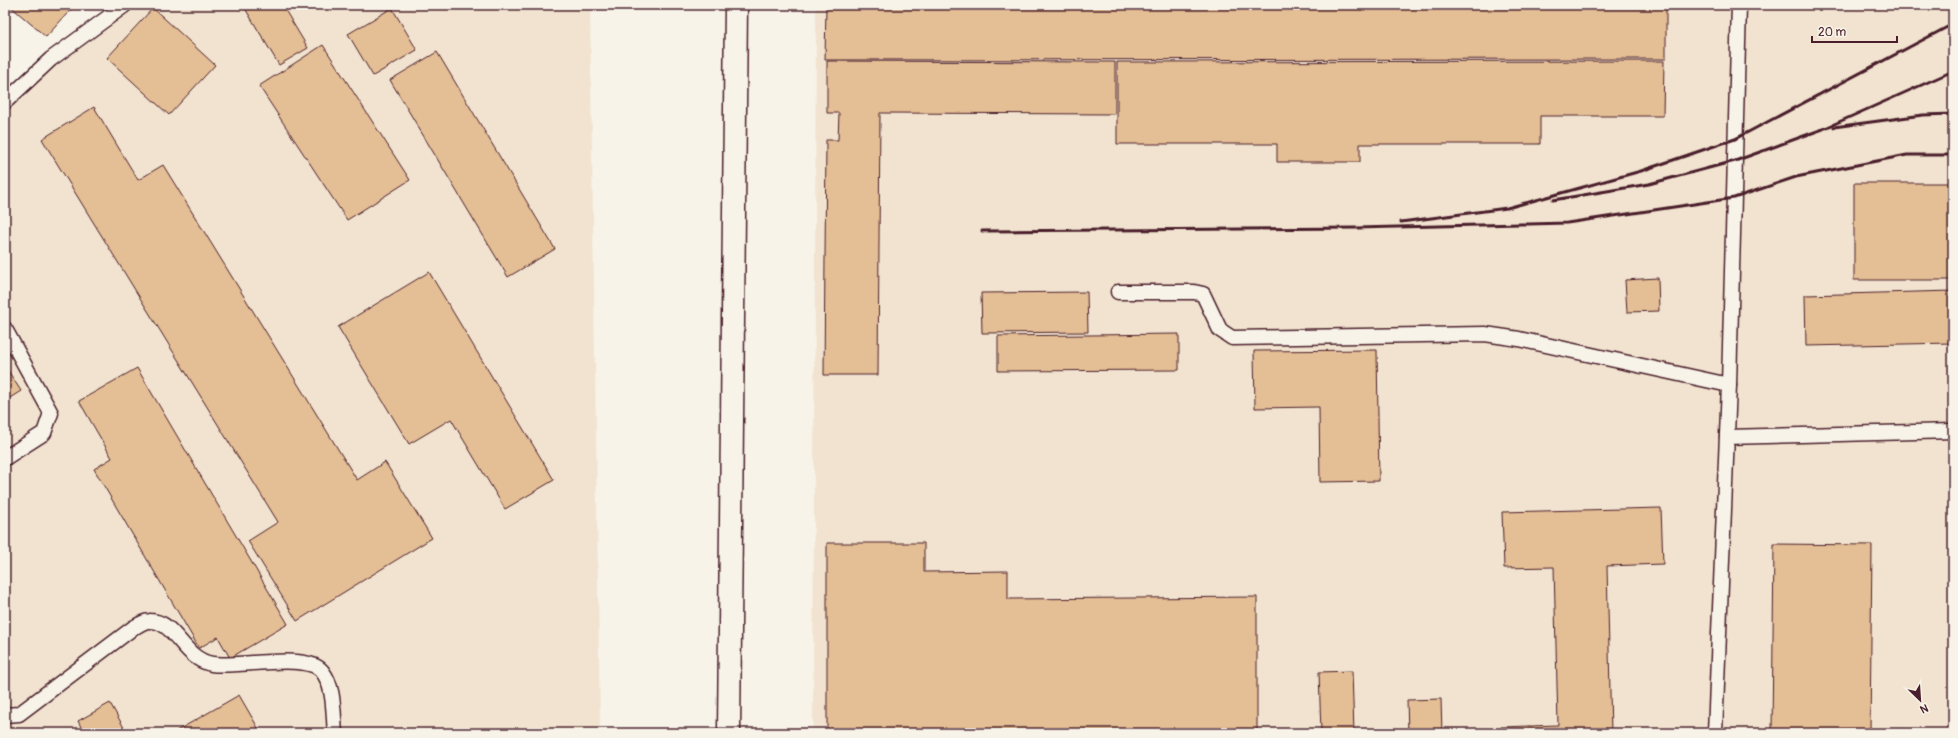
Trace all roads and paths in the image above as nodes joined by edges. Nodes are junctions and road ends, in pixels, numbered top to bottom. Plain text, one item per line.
1 (125, 5) edge
2 (736, 5) edge
3 (1739, 5) edge
4 (5, 102) edge
5 (1118, 292) dead end
6 (5, 329) edge
7 (1729, 385) junction
8 (1953, 431) edge
9 (1727, 437) junction
10 (5, 458) edge
11 (5, 715) edge
12 (335, 733) edge
13 (729, 733) edge
14 (1715, 733) edge

1 - 4 lane
2 - 13 street
3 - 7 lane
5 - 7 lane
6 - 10 lane
7 - 9 lane
8 - 9 lane
9 - 14 lane
11 - 12 lane

